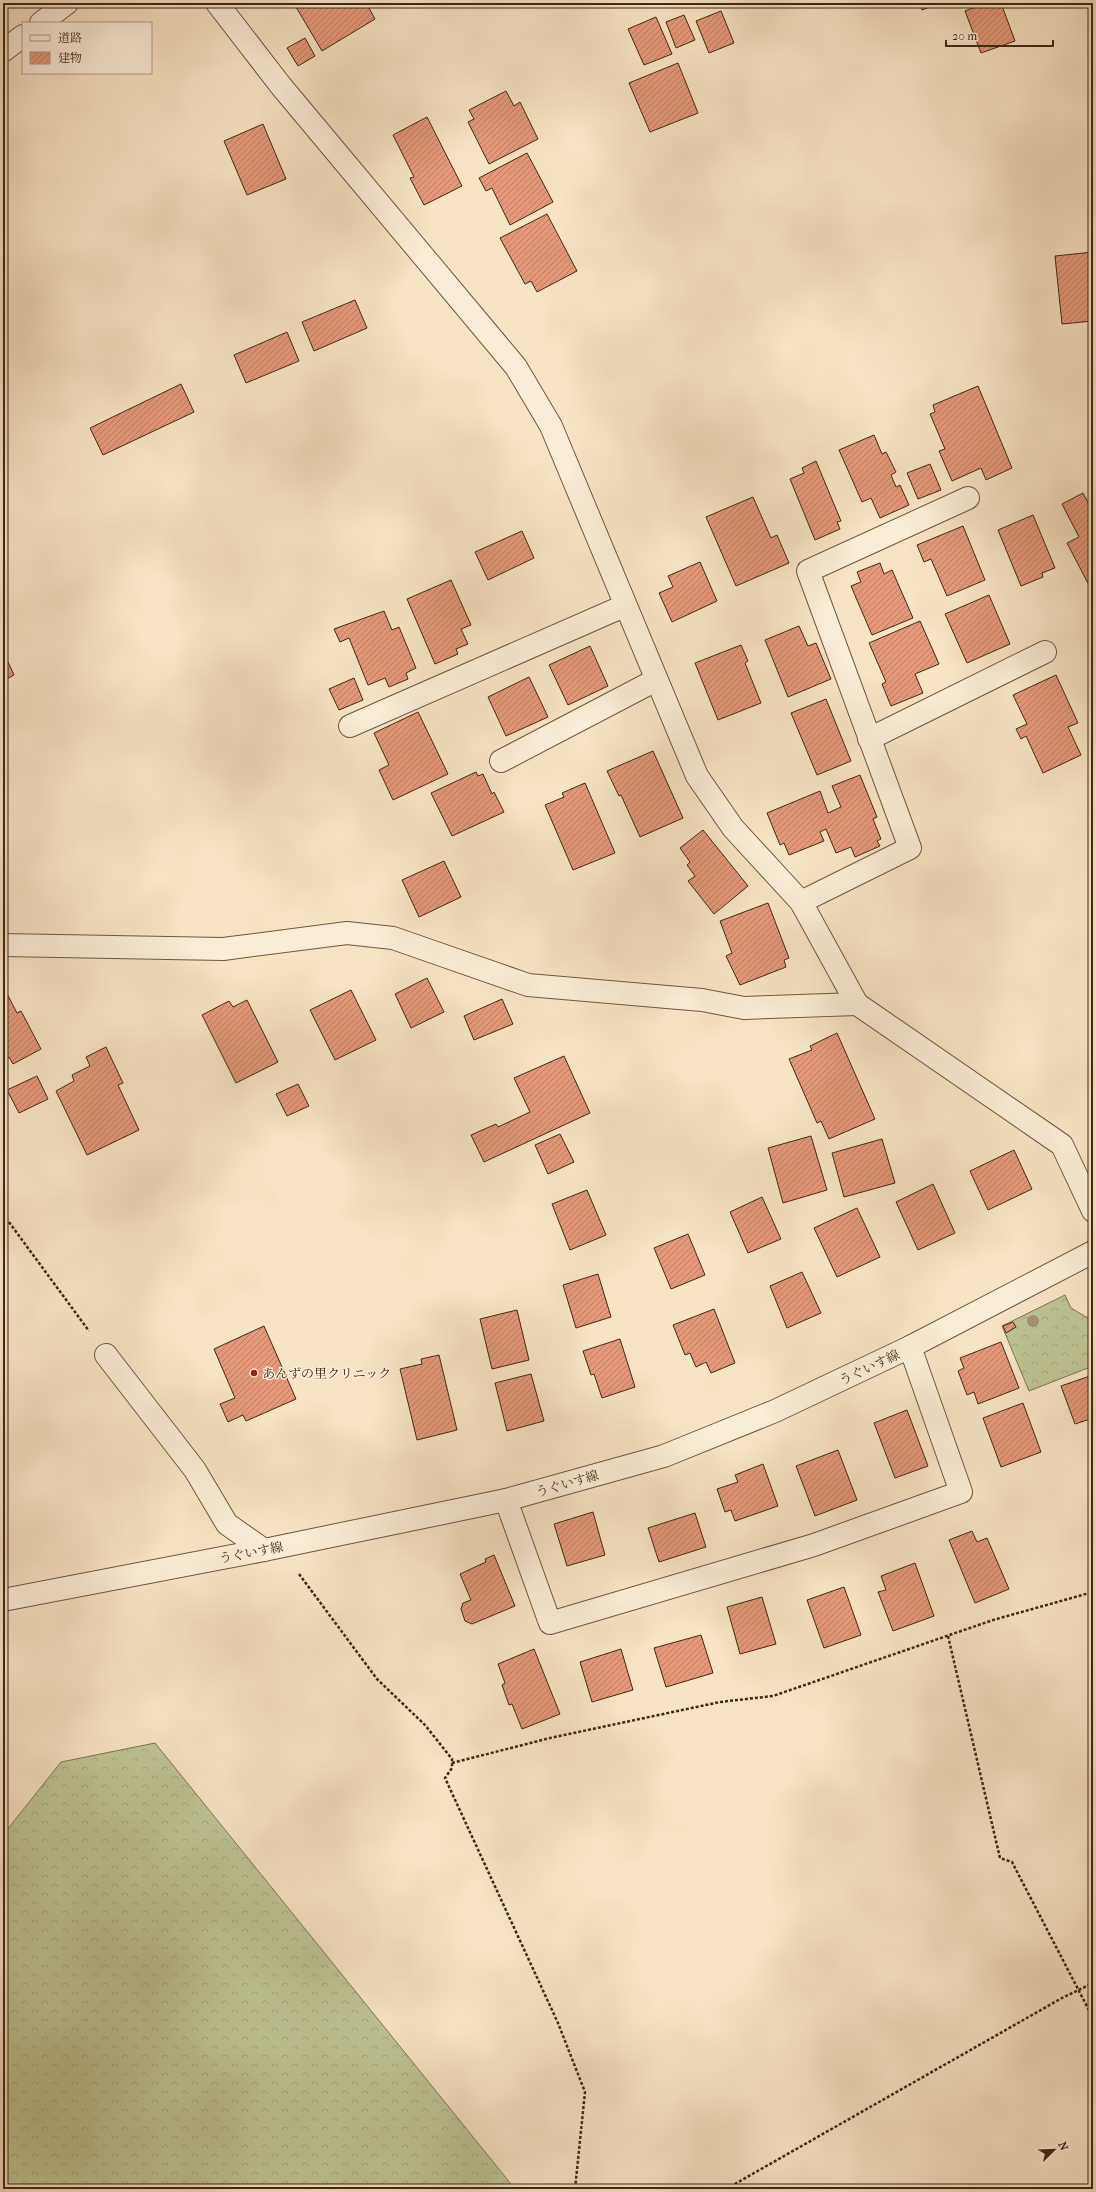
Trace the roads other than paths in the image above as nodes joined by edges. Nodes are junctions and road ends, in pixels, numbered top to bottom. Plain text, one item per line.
1 (68, 3) edge
2 (217, 3) edge
3 (41, 22) edge
4 (22, 37) edge
5 (3, 51) edge
6 (968, 498) dead end
7 (624, 606) junction
8 (1044, 652) dead end
9 (656, 680) junction
10 (350, 726) dead end
11 (869, 739) junction
12 (501, 761) dead end
13 (801, 902) junction
14 (3, 945) edge
15 (857, 1004) junction
16 (1093, 1211) edge
17 (1093, 1252) edge
18 (910, 1347) junction
19 (106, 1355) road end
20 (506, 1500) junction
21 (264, 1550) junction
22 (3, 1600) edge

1 - 3 street
2 - 7 street
4 - 5 street
6 - 11 street
7 - 9 street
7 - 10 street
8 - 11 street
9 - 12 street
9 - 13 street
11 - 13 street
13 - 15 street
14 - 15 street
15 - 16 street
17 - 18 street, うぐいす線
18 - 20 street, うぐいす線
18 - 20 street
19 - 21 street
20 - 21 street, うぐいす線
21 - 22 street, うぐいす線

